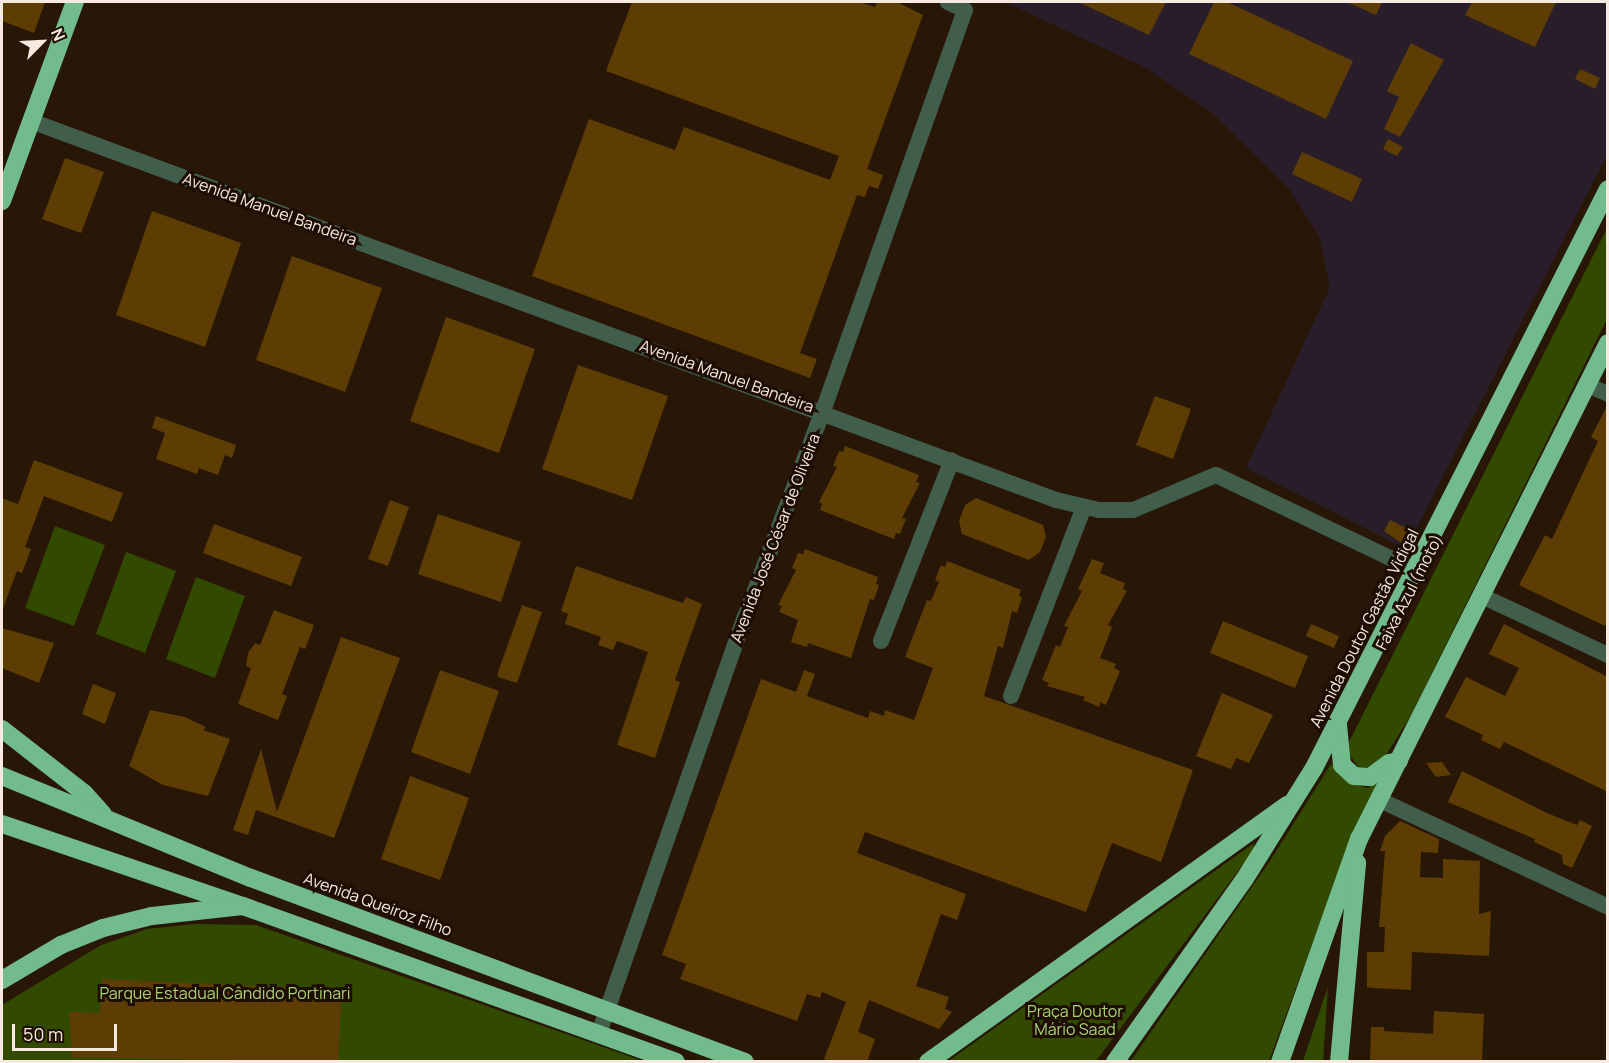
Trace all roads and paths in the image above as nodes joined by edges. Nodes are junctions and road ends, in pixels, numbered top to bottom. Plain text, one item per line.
1 (75, 2) edge
2 (948, 2) edge
3 (30, 121) junction
4 (1608, 189) edge
5 (2, 201) edge
6 (1603, 207) edge
7 (1608, 343) edge
8 (1587, 385) junction
9 (1608, 394) edge
10 (823, 411) junction
11 (952, 460) junction
12 (1084, 507) junction
13 (1415, 570) junction
14 (1482, 596) junction
15 (881, 641) dead end
16 (1608, 655) edge
17 (1011, 696) dead end
18 (1338, 728) junction
19 (2, 729) edge
20 (1399, 761) junction
21 (2, 776) edge
22 (1295, 799) junction
23 (1380, 800) junction
24 (109, 819) junction
25 (2, 824) edge
26 (1359, 839) junction
27 (243, 906) junction
28 (1608, 907) edge
29 (1181, 968) junction
30 (2, 980) edge
31 (607, 1009) junction
32 (599, 1033) junction
33 (676, 1062) edge
34 (745, 1062) edge
35 (928, 1062) edge
36 (1114, 1062) edge
37 (1280, 1062) edge
38 (1339, 1062) edge

1 - 3 highway
2 - 10 street, Avenida José César de Oliveira
3 - 5 highway
3 - 10 street, Avenida Manuel Bandeira
4 - 6 highway, Avenida Doutor Gastão Vidigal
6 - 13 highway, Avenida Doutor Gastão Vidigal
6 - 18 street, Faixa Azul (moto)
7 - 8 highway
8 - 9 street
8 - 14 highway
10 - 11 street, Avenida Manuel Bandeira
10 - 31 street, Avenida José César de Oliveira
11 - 12 street, Avenida Manuel Bandeira
11 - 15 street
12 - 13 street, Avenida Manuel Bandeira
12 - 17 street
13 - 18 highway, Avenida Doutor Gastão Vidigal
14 - 16 street
14 - 20 highway
18 - 20 highway
18 - 22 highway, Avenida Doutor Gastão Vidigal
18 - 29 street, Faixa Azul (moto)
19 - 24 highway
20 - 23 highway
21 - 24 highway, Avenida Queiroz Filho
22 - 29 highway, Avenida Doutor Gastão Vidigal
22 - 35 highway
23 - 26 highway
23 - 28 street
24 - 31 highway, Avenida Queiroz Filho
25 - 27 highway
26 - 37 highway
26 - 38 highway
27 - 30 highway
27 - 32 highway
29 - 36 highway, Avenida Doutor Gastão Vidigal
31 - 32 street, Avenida José César de Oliveira
31 - 34 highway, Avenida Queiroz Filho
32 - 33 highway

